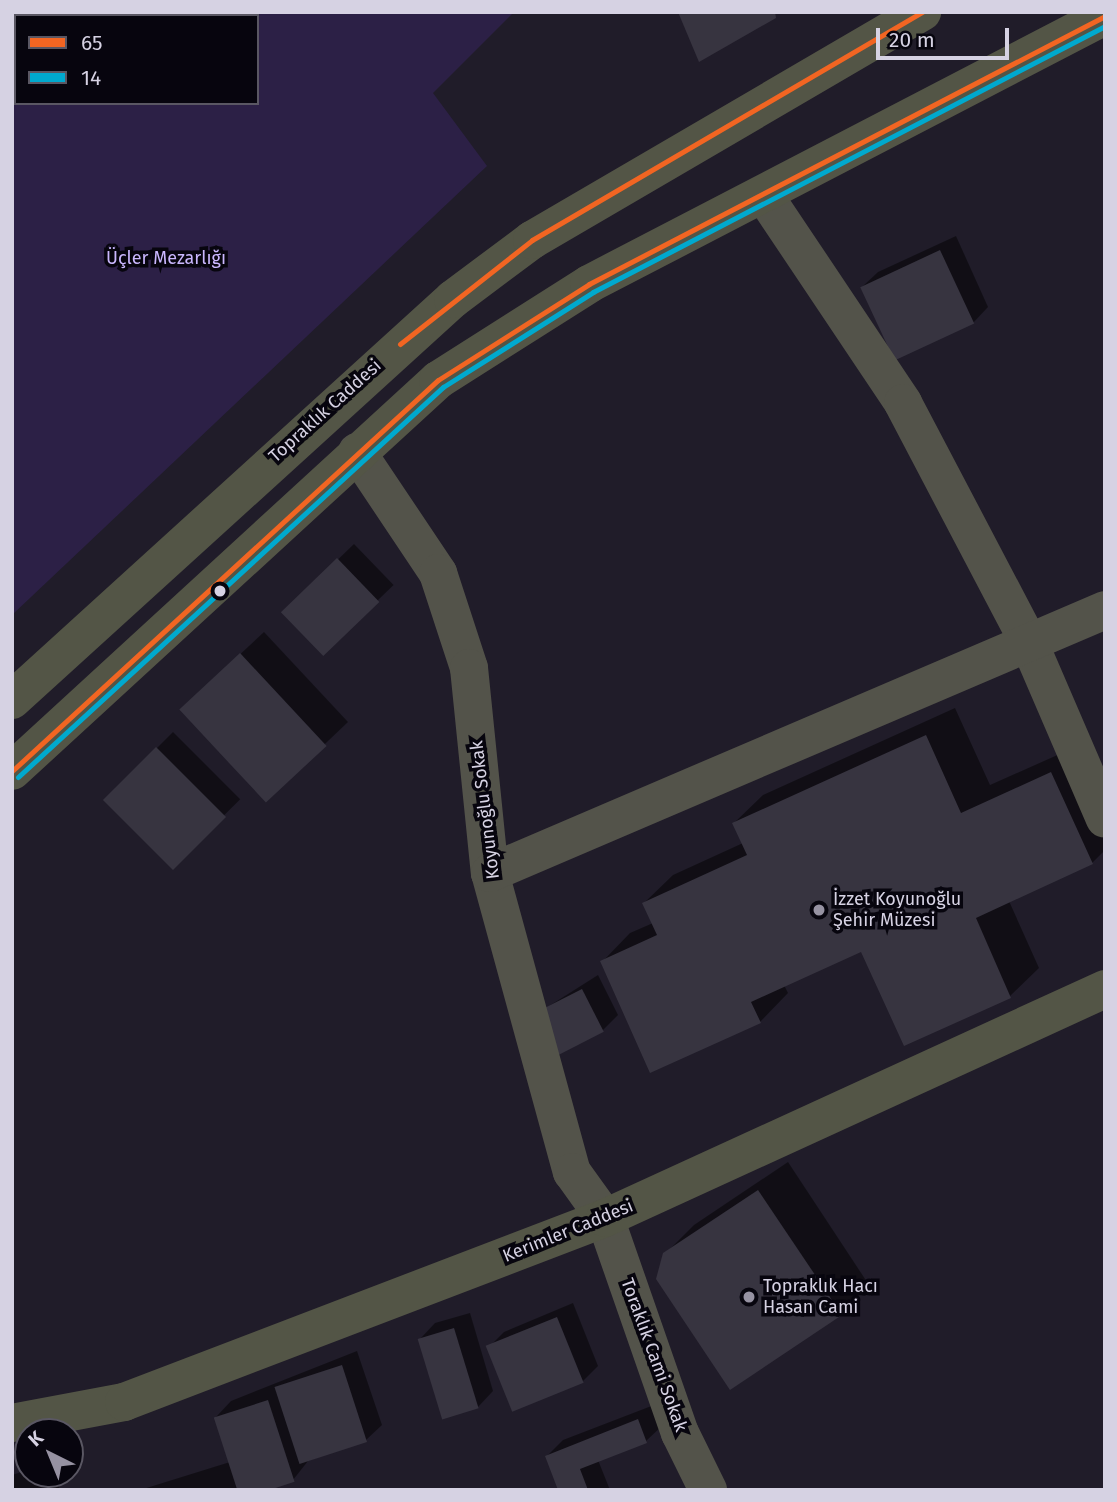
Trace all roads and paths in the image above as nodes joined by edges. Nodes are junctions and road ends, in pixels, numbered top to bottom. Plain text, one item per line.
1 (922, 12) edge
2 (1105, 16) edge
3 (1105, 38) edge
4 (1045, 51) junction
5 (764, 195) junction
6 (356, 452) junction
7 (1105, 610) edge
8 (1030, 645) junction
9 (12, 700) edge
10 (12, 771) edge
11 (1105, 819) edge
12 (490, 873) junction
13 (1105, 989) edge
14 (605, 1219) junction
15 (12, 1423) edge
16 (708, 1490) edge

1 - 9 main road, Topraklık Caddesi
2 - 4 main road
3 - 4 main road
4 - 5 main road
5 - 6 main road
5 - 8 street
6 - 10 main road
6 - 12 street, Koyunoğlu Sokak
7 - 8 street
8 - 11 street
8 - 12 street
12 - 14 street, Koyunoğlu Sokak
13 - 14 main road, Kerimler Caddesi
14 - 15 main road, Kerimler Caddesi
14 - 16 street, Toraklık Cami Sokak

